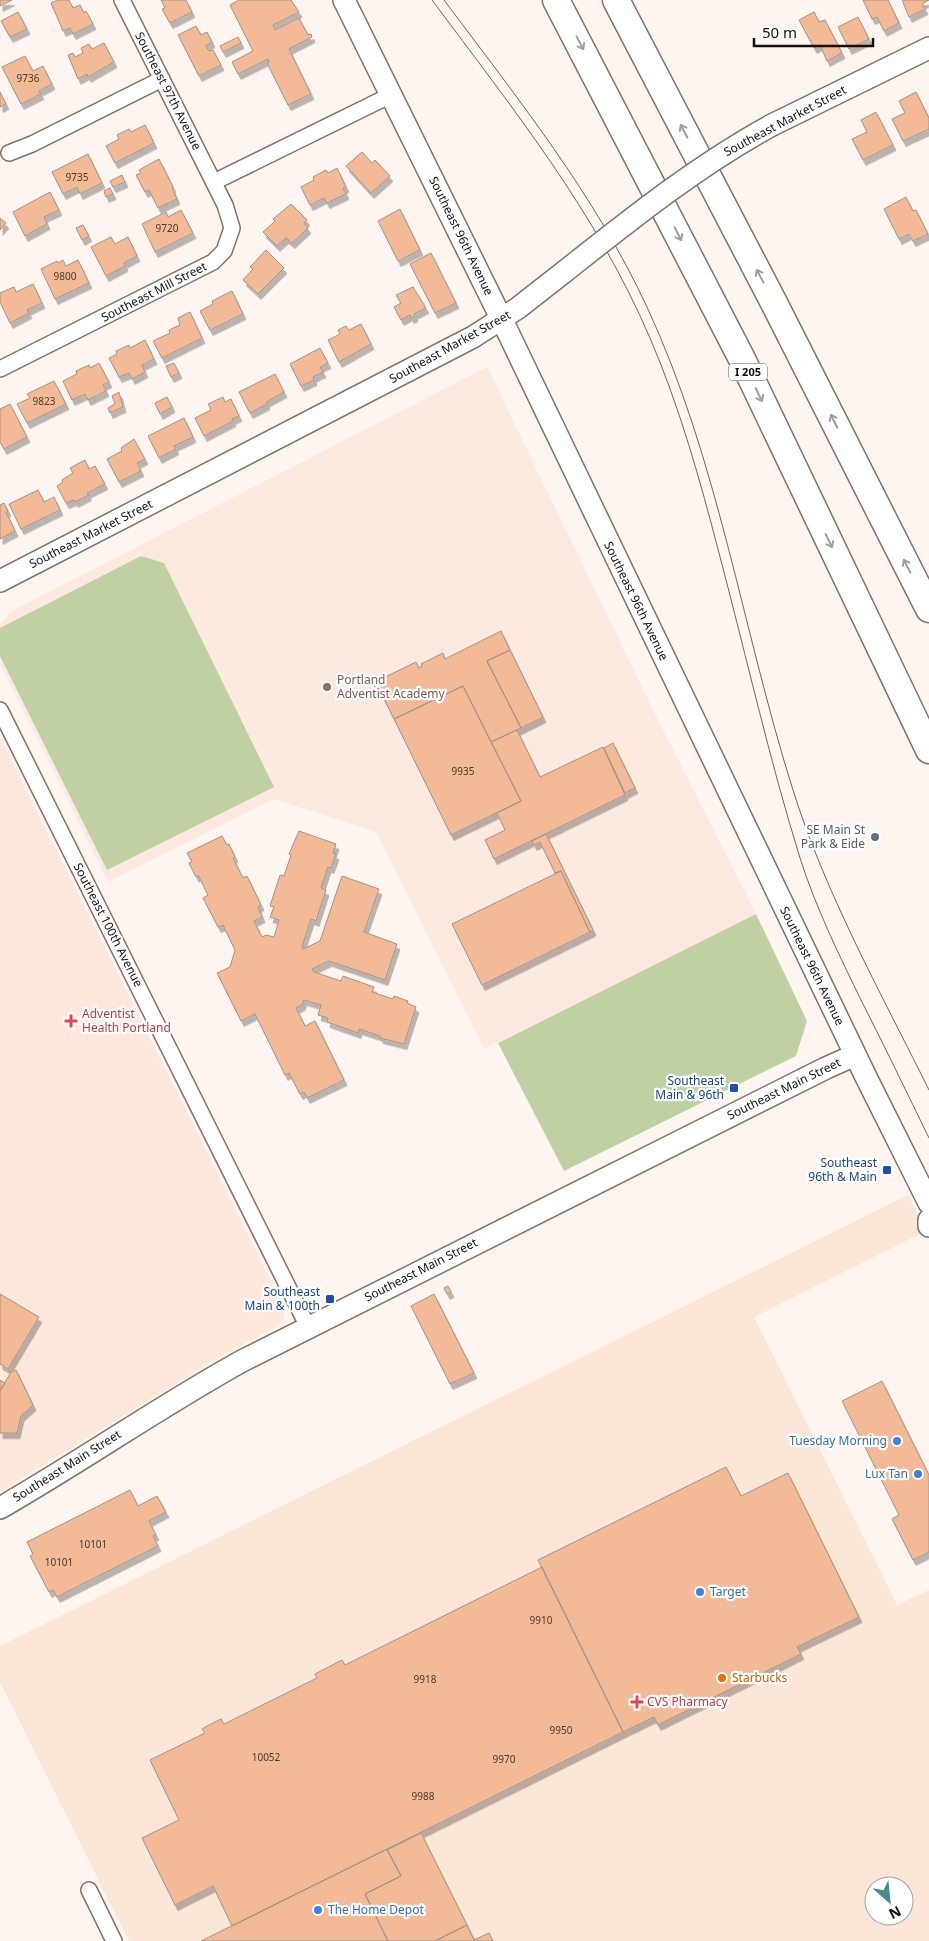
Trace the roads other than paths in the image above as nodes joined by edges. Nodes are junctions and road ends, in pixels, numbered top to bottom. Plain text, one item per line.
1 (122, 0) edge
2 (344, 0) edge
3 (556, 0) edge
4 (616, 0) edge
5 (929, 48) edge
6 (162, 79) junction
7 (391, 95) junction
8 (9, 153) dead end
9 (214, 182) junction
10 (502, 320) junction
11 (0, 369) edge
12 (0, 581) edge
13 (929, 609) edge
14 (0, 710) edge
15 (929, 750) edge
16 (855, 1055) junction
17 (929, 1202) edge
18 (929, 1220) edge
19 (929, 1226) edge
20 (308, 1327) junction
21 (0, 1508) edge
22 (89, 1890) dead end
23 (114, 1941) edge

1 - 6 street, Southeast 97th Avenue
2 - 7 street, Southeast 96th Avenue
3 -> 15 highway, I 205
13 -> 4 highway
5 - 10 street, Southeast Market Street, bridge
6 - 8 street
6 - 9 street, Southeast 97th Avenue
7 - 9 street
7 - 10 street, Southeast 96th Avenue
9 - 11 street, Southeast Mill Street
10 - 12 street, Southeast Market Street
10 - 16 street, Southeast 96th Avenue
14 - 20 street, Southeast 100th Avenue
16 - 17 street, Southeast 96th Avenue
16 - 20 street, Southeast Main Street
18 - 19 street
20 - 21 street, Southeast Main Street
22 - 23 street

